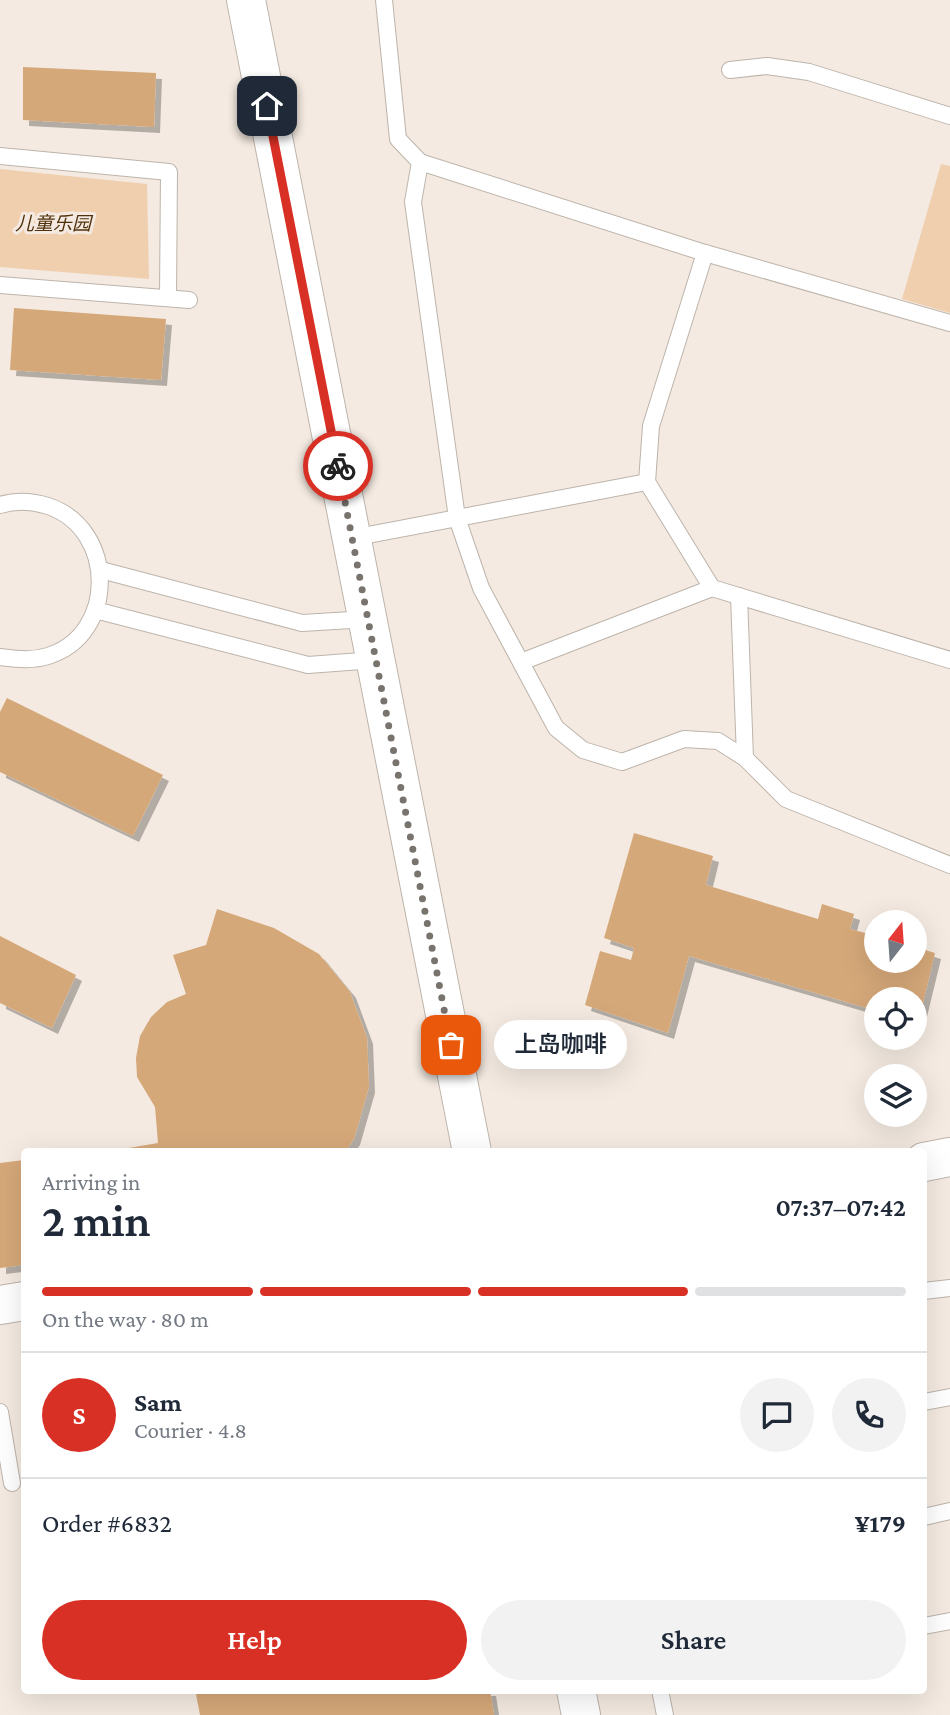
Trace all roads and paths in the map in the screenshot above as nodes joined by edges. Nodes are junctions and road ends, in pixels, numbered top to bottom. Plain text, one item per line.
1 (246, 0) edge
2 (384, 0) edge
3 (730, 70) dead end
4 (950, 117) edge
5 (0, 156) edge
6 (420, 162) junction
7 (705, 253) junction
8 (0, 285) edge
9 (168, 298) junction
10 (189, 300) dead end
11 (950, 323) edge
12 (647, 482) junction
13 (0, 505) edge
14 (457, 518) junction
15 (352, 538) junction
16 (101, 570) junction
17 (712, 588) junction
18 (739, 596) junction
19 (95, 610) junction
20 (368, 619) junction
21 (0, 657) edge
22 (376, 660) junction
23 (950, 660) edge
24 (520, 662) junction
25 (745, 758) junction
26 (950, 865) edge
27 (471, 1148) edge
28 (950, 1157) edge
29 (927, 1161) edge
30 (950, 1288) edge
31 (927, 1291) edge
32 (21, 1302) edge
33 (0, 1305) edge
34 (950, 1397) edge
35 (927, 1401) edge
36 (0, 1412) edge
37 (12, 1483) dead end
38 (950, 1511) edge
39 (927, 1516) edge
40 (950, 1621) edge
41 (927, 1625) edge
42 (577, 1694) edge
43 (661, 1694) edge
44 (580, 1715) edge
45 (665, 1715) edge

1 - 15 street
2 - 6 lane
3 - 4 lane
5 - 9 lane
6 - 7 lane
6 - 14 lane
7 - 11 lane
7 - 12 lane
8 - 9 lane
9 - 10 lane
12 - 14 lane
12 - 17 lane
13 - 16 lane
14 - 15 lane
14 - 24 lane
15 - 20 street
16 - 19 lane
16 - 20 lane
17 - 18 lane
17 - 24 lane
18 - 23 lane
18 - 25 lane
19 - 21 lane
19 - 22 lane
20 - 22 street
22 - 27 street
24 - 25 lane
25 - 26 lane
28 - 29 street
30 - 31 lane
32 - 33 street
34 - 35 lane
36 - 37 lane
38 - 39 lane
40 - 41 lane
42 - 44 street
43 - 45 lane

